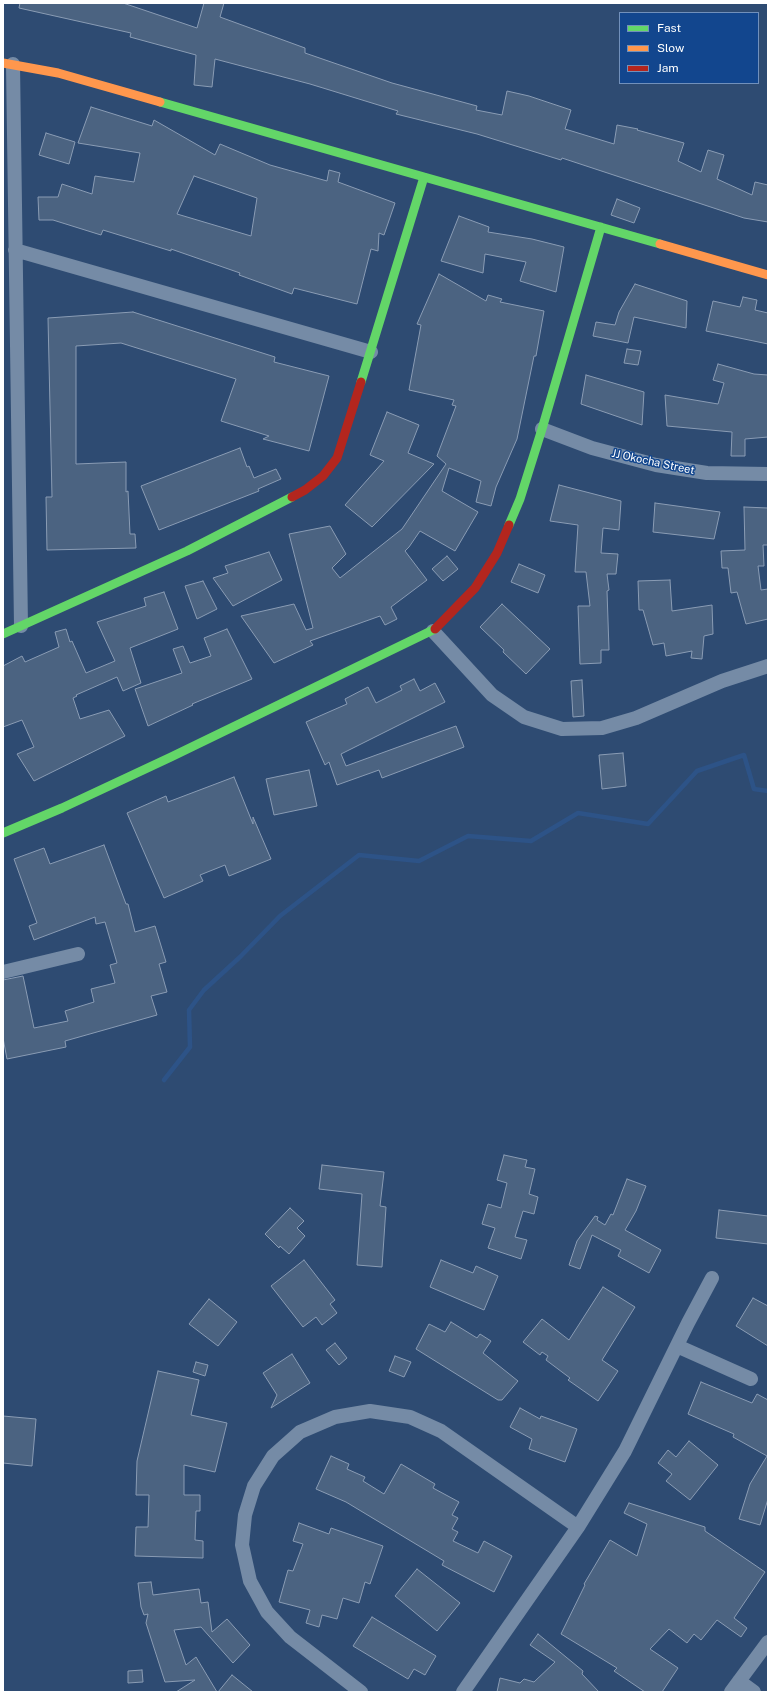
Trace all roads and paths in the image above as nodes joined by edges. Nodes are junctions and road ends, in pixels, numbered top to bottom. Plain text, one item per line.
1 (8, 63) edge
2 (424, 178) junction
3 (601, 226) junction
4 (15, 250) junction
5 (768, 275) edge
6 (371, 352) junction
7 (542, 429) junction
8 (768, 474) edge
9 (21, 626) junction
10 (433, 631) junction
11 (3, 634) edge
12 (768, 666) edge
13 (3, 833) edge
14 (78, 954) dead end
15 (3, 972) edge
16 (712, 1278) dead end
17 (677, 1346) junction
18 (751, 1379) dead end
19 (578, 1527) junction
20 (768, 1642) edge
21 (735, 1687) edge
22 (362, 1692) edge
23 (463, 1692) edge
24 (754, 1692) edge

1 - 2 street
1 - 4 street
2 - 3 street
2 - 6 street
3 - 5 street
3 - 7 street
4 - 6 street
4 - 9 street
6 - 9 street
7 - 8 street, JJ Okocha Street
7 - 10 street
9 - 11 street
10 - 12 street
10 - 13 street
14 - 15 street
16 - 17 street
17 - 18 street
17 - 19 street
19 - 22 street
19 - 23 street
20 - 21 street
21 - 24 street

